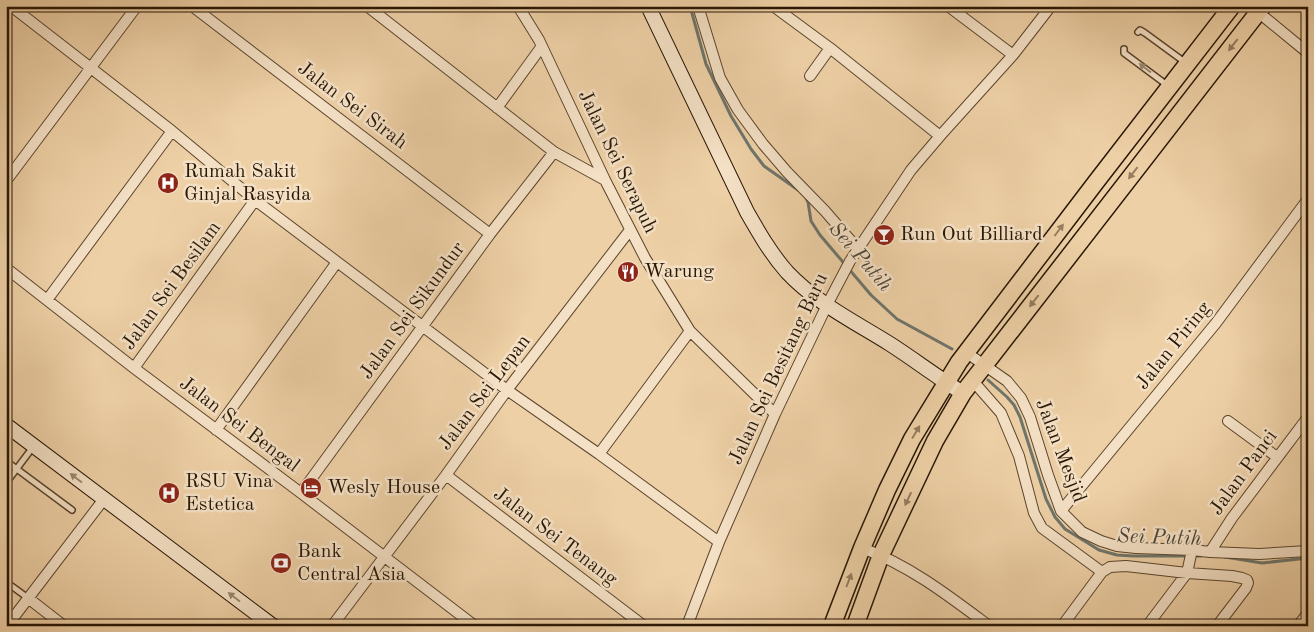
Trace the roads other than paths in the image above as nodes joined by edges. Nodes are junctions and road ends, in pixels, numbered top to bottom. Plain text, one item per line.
1 (11, 6) edge
2 (137, 6) edge
3 (192, 6) edge
4 (367, 6) edge
5 (518, 6) edge
6 (648, 6) edge
7 (698, 6) edge
8 (773, 6) edge
9 (948, 6) edge
10 (1050, 6) edge
11 (1232, 6) edge
12 (1257, 8) edge
13 (1138, 32) dead end
14 (542, 46) junction
15 (830, 48) junction
16 (1124, 49) dead end
17 (1308, 54) edge
18 (1013, 55) junction
19 (1187, 64) junction
20 (91, 68) junction
21 (810, 76) dead end
22 (1170, 87) junction
23 (497, 108) junction
24 (172, 131) junction
25 (940, 136) junction
26 (554, 152) junction
27 (605, 180) junction
28 (6, 181) edge
29 (1308, 199) edge
30 (255, 200) junction
31 (630, 230) junction
32 (490, 234) junction
33 (858, 248) junction
34 (337, 262) junction
35 (6, 268) edge
36 (47, 300) junction
37 (827, 305) junction
38 (423, 327) junction
39 (690, 331) junction
40 (966, 353) junction
41 (984, 364) junction
42 (134, 368) junction
43 (946, 383) junction
44 (968, 387) junction
45 (507, 390) junction
46 (776, 414) junction
47 (1308, 417) edge
48 (1228, 421) dead end
49 (6, 425) edge
50 (216, 430) junction
51 (34, 446) junction
52 (599, 454) junction
53 (1277, 456) junction
54 (6, 461) edge
55 (17, 469) junction
56 (446, 475) junction
57 (6, 483) edge
58 (301, 492) junction
59 (104, 499) junction
60 (72, 510) dead end
61 (1061, 511) junction
62 (719, 542) junction
63 (862, 548) junction
64 (1308, 551) edge
65 (1210, 552) junction
66 (1192, 553) junction
67 (881, 555) junction
68 (385, 556) junction
69 (1102, 572) junction
70 (1187, 573) junction
71 (6, 582) edge
72 (28, 598) junction
73 (1308, 613) edge
74 (8, 626) edge
75 (64, 626) edge
76 (273, 626) edge
77 (332, 626) edge
78 (475, 626) edge
79 (644, 626) edge
80 (687, 626) edge
81 (832, 626) edge
82 (855, 626) edge
83 (989, 626) edge
84 (1062, 626) edge
85 (1147, 626) edge
86 (1217, 626) edge
87 (1298, 626) edge

1 - 20 street
2 - 20 street
3 - 32 street, Jalan Sei Sirah
4 - 23 street
5 - 14 street, Jalan Sei Serapuh
6 - 37 street
7 - 33 street
8 - 15 street
9 - 18 street
10 - 18 street, Jalan Sei Besitang Baru
11 - 19 main road
12 - 17 street
12 -> 41 main road
13 - 19 lane
14 - 23 street
14 - 27 street, Jalan Sei Serapuh
15 - 21 street
15 - 25 street
22 -> 16 lane
18 - 25 street, Jalan Sei Besitang Baru
19 - 22 main road
20 - 24 street
20 - 28 street
40 -> 22 main road
23 - 26 street
24 - 30 street
24 - 36 street
25 - 33 street, Jalan Sei Besitang Baru
26 - 27 street
26 - 32 street, Jalan Sei Sikundur
27 - 31 street, Jalan Sei Serapuh
29 - 61 street, Jalan Piring
30 - 34 street
30 - 42 street, Jalan Sei Besilam
31 - 39 street, Jalan Sei Serapuh
31 - 45 street, Jalan Sei Lepan
32 - 38 street, Jalan Sei Sikundur
33 - 37 street, Jalan Sei Besitang Baru
34 - 38 street
34 - 50 street
35 - 36 street, Jalan Sei Bengal
36 - 42 street, Jalan Sei Bengal
37 - 43 street
37 - 46 street, Jalan Sei Besitang Baru
38 - 45 street
38 - 58 street, Jalan Sei Sikundur
39 - 46 street, Jalan Sei Serapuh
39 - 52 street
40 - 41 street, Jalan Mesjid
40 - 43 main road
41 - 44 main road
41 - 61 street, Jalan Mesjid
42 - 50 street, Jalan Sei Bengal
43 - 44 street
63 -> 43 main road
44 -> 67 main road
44 - 69 street
45 - 52 street
45 - 56 street, Jalan Sei Lepan
46 - 62 street, Jalan Sei Besitang Baru
47 - 53 street, Jalan Panci
48 - 53 street
49 - 51 street
50 - 58 street, Jalan Sei Bengal
51 - 55 lane
59 -> 51 street
52 - 62 street
53 - 65 street, Jalan Panci
54 - 55 lane
55 - 57 lane
55 - 60 lane
56 - 68 street, Jalan Sei Lepan
56 - 79 street, Jalan Sei Tenang
58 - 68 street, Jalan Sei Bengal
59 - 72 street
76 -> 59 street
61 - 66 street, Jalan Mesjid
62 - 80 street, Jalan Sei Besitang Baru
63 - 67 street
81 -> 63 main road
64 - 65 street, Jalan Mesjid
65 - 66 street, Jalan Mesjid
66 - 70 street
67 - 82 main road
67 - 83 street
68 - 77 street, Jalan Sei Lepan
68 - 78 street, Jalan Sei Bengal
69 - 70 street
69 - 84 street
70 - 85 street
70 - 86 street
71 - 72 lane
72 - 74 street
72 - 75 street
73 - 87 street

